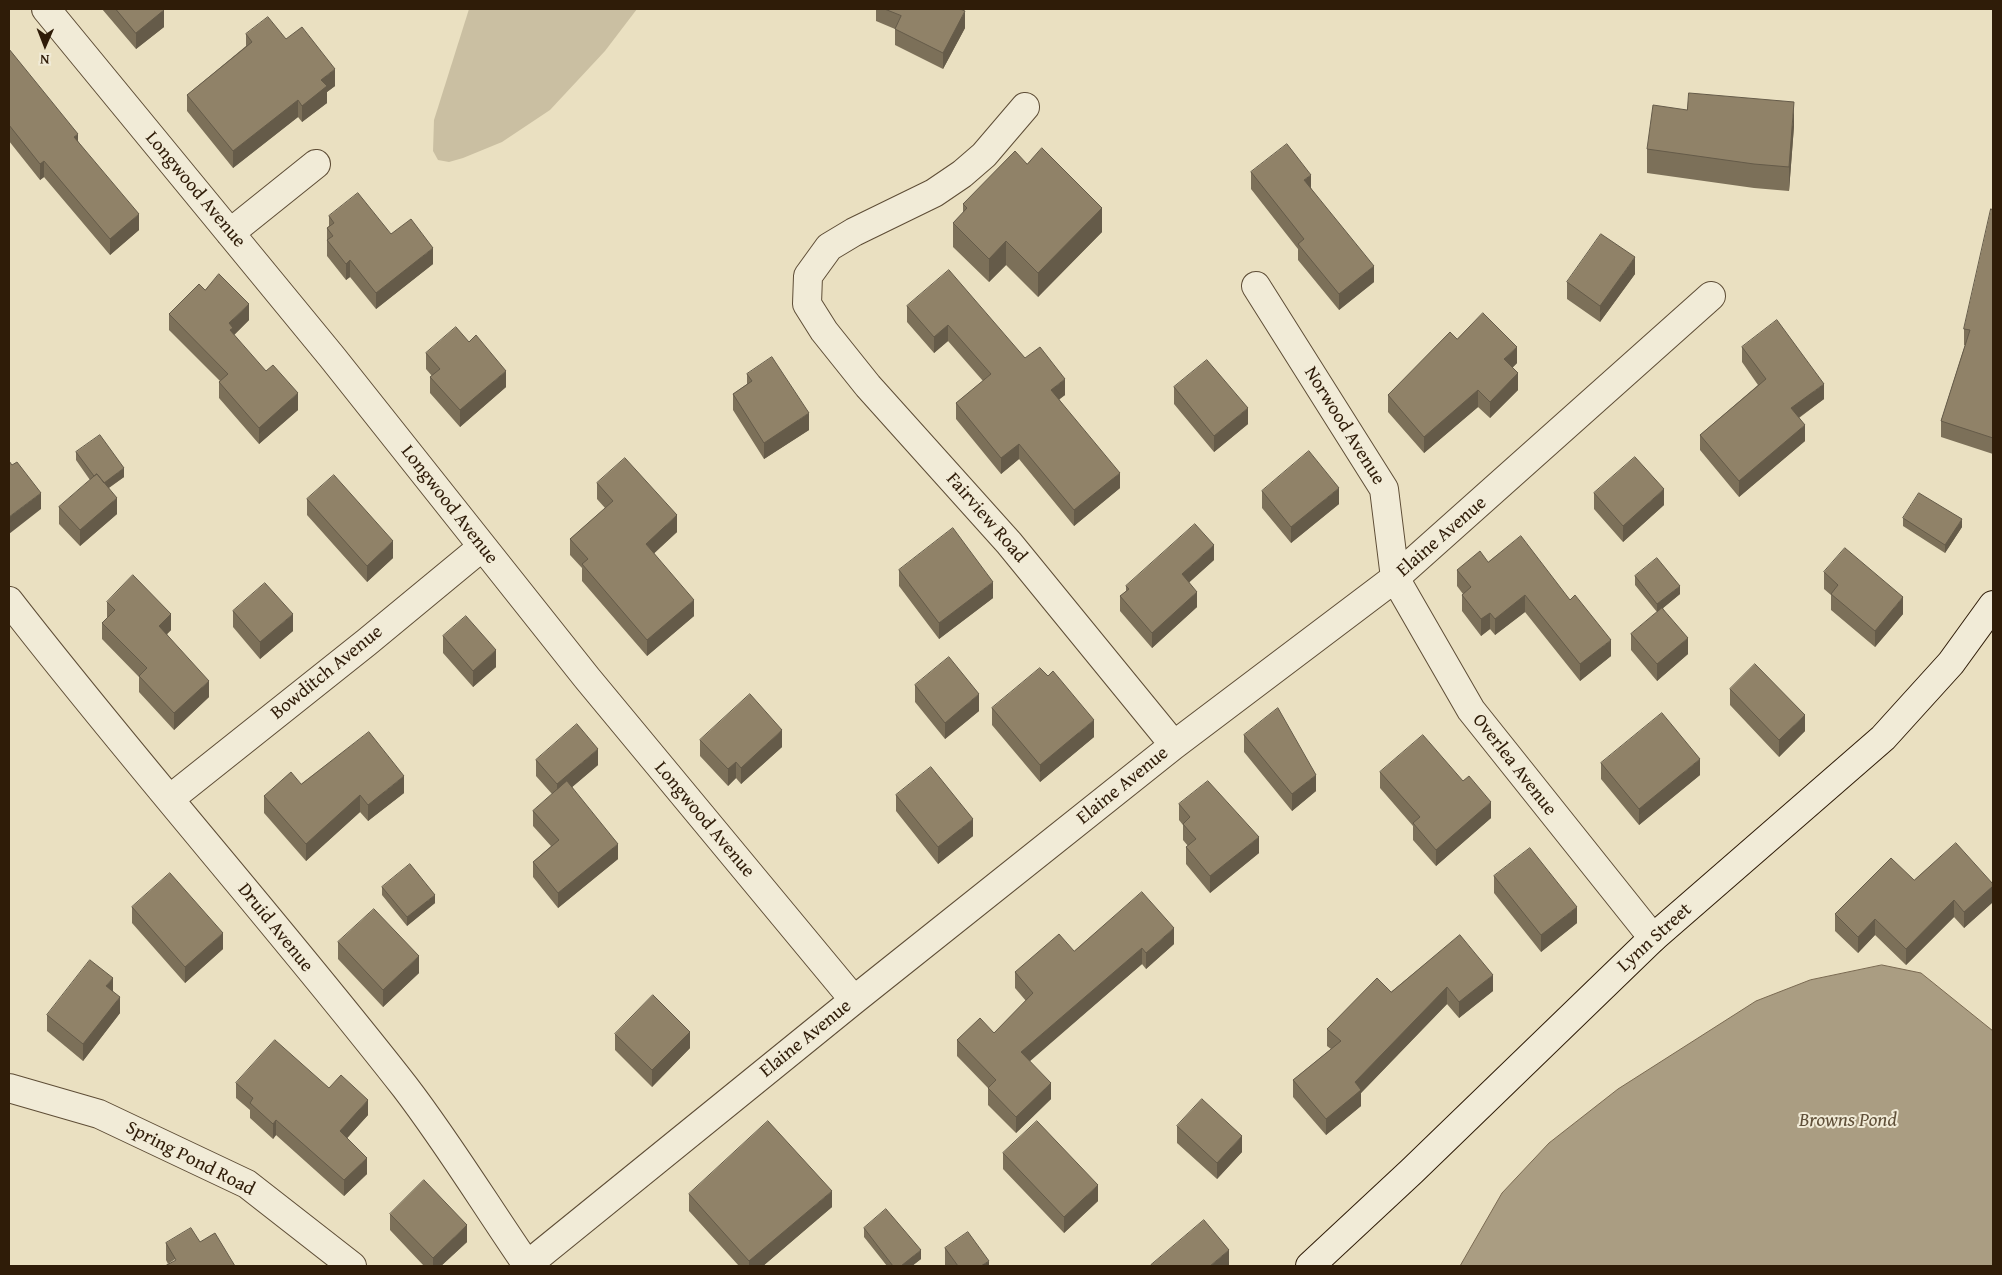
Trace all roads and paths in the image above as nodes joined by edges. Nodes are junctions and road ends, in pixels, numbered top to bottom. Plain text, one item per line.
1 (46, 9) edge
2 (1025, 107) dead end
3 (316, 164) dead end
4 (230, 233) junction
5 (1256, 286) dead end
6 (1711, 296) dead end
7 (482, 546) junction
8 (1395, 578) junction
9 (9, 601) edge
10 (1993, 605) edge
11 (1174, 745) junction
12 (170, 798) junction
13 (1653, 938) junction
14 (854, 1000) junction
15 (9, 1088) edge
16 (352, 1266) edge
17 (527, 1266) edge
18 (1310, 1266) edge

1 - 4 street, Longwood Avenue
2 - 11 street, Fairview Road
3 - 4 street
4 - 7 street, Longwood Avenue
5 - 8 street, Norwood Avenue
6 - 8 street, Elaine Avenue
7 - 12 street, Bowditch Avenue
7 - 14 street, Longwood Avenue
8 - 11 street, Elaine Avenue
8 - 13 street, Overlea Avenue
9 - 12 street, Druid Avenue
10 - 13 street, Lynn Street
11 - 14 street, Elaine Avenue
12 - 17 street, Druid Avenue
13 - 18 street, Lynn Street
14 - 17 street, Elaine Avenue
15 - 16 street, Spring Pond Road

